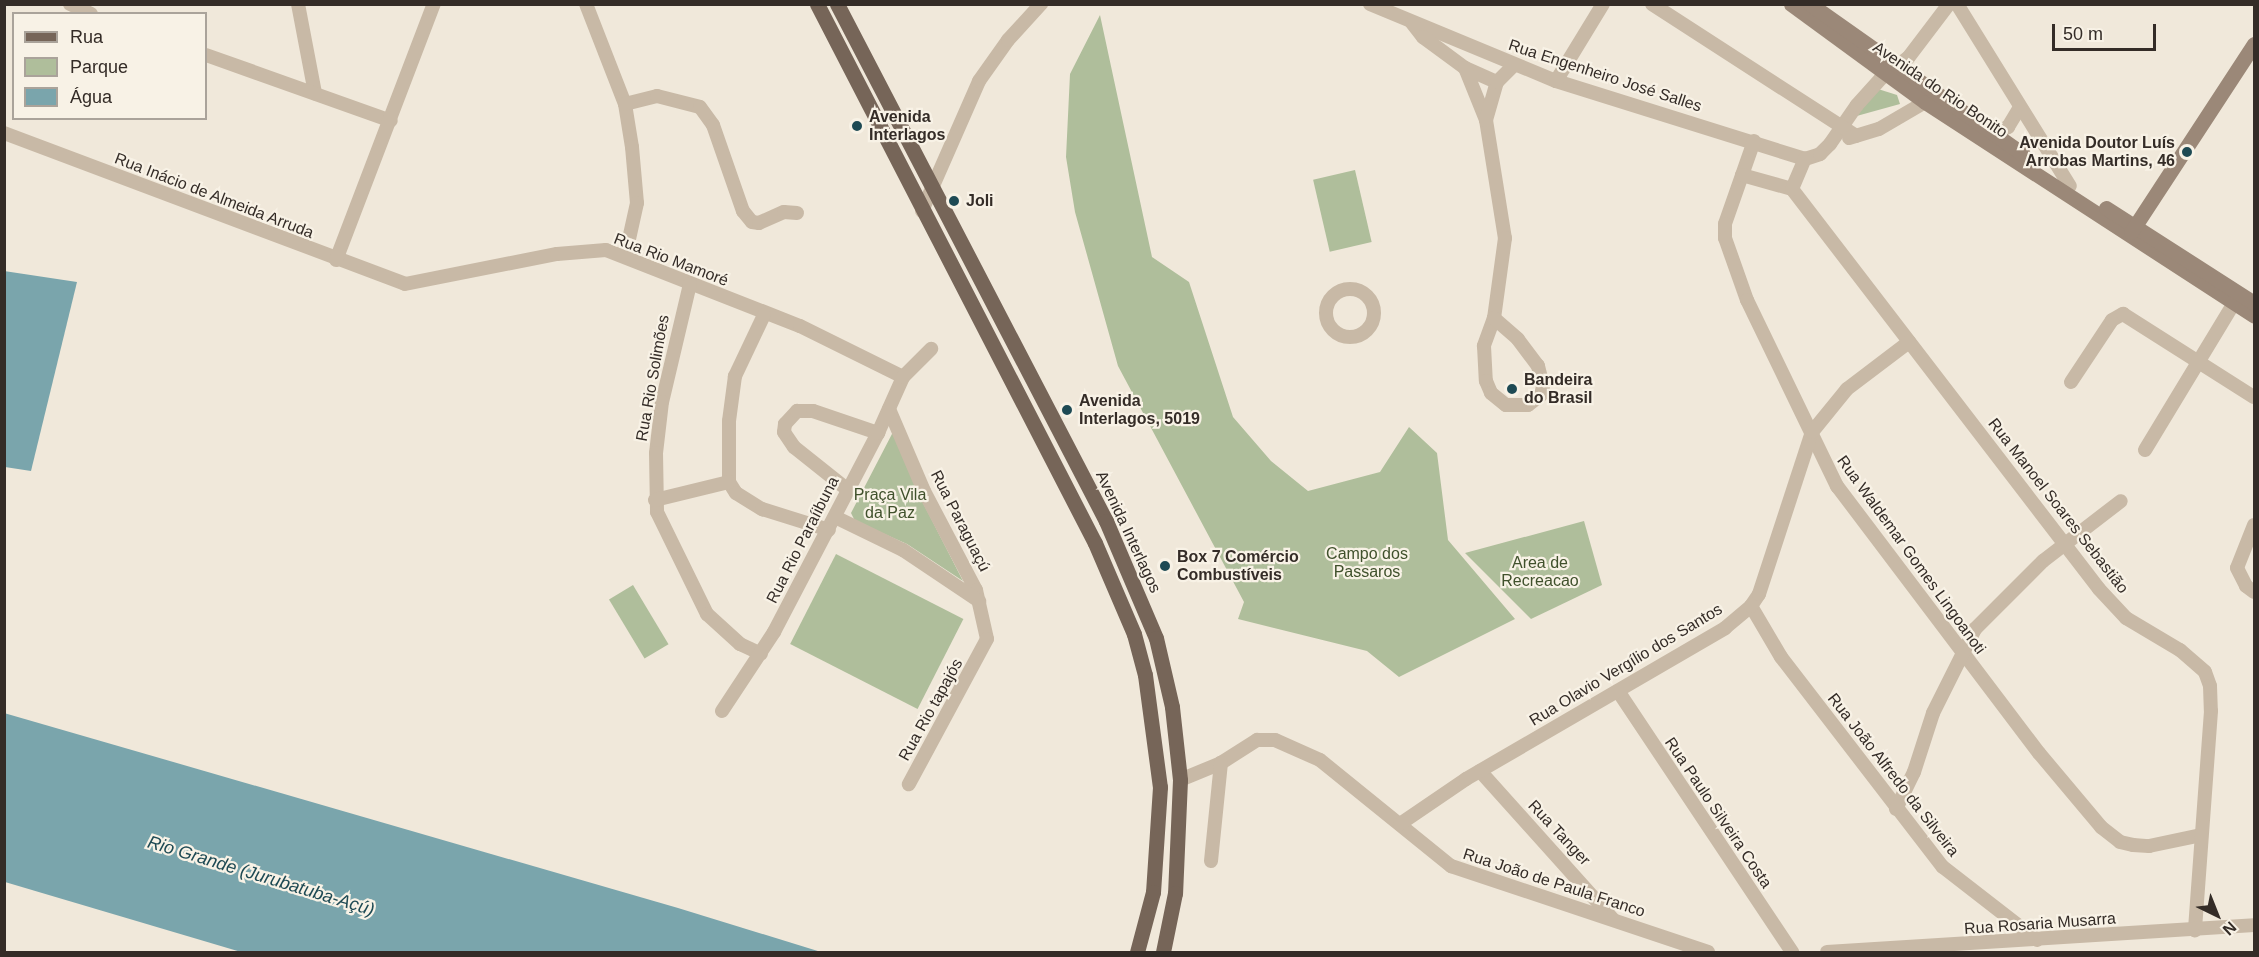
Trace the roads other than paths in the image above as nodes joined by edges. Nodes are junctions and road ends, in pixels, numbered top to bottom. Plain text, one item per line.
1 (70, 4) edge
2 (298, 4) edge
3 (434, 4) edge
4 (586, 4) edge
5 (817, 4) edge
6 (837, 4) edge
7 (1041, 4) edge
8 (1370, 4) edge
9 (1603, 4) edge
10 (1652, 4) edge
11 (1791, 4) edge
12 (1810, 4) edge
13 (1949, 4) edge
14 (1957, 4) edge
15 (87, 12) edge
16 (1411, 21) junction
17 (2254, 44) edge
18 (207, 55) edge
19 (1496, 58) junction
20 (1513, 66) junction
21 (1465, 68) junction
22 (1891, 71) junction
23 (1556, 81) junction
24 (1497, 82) junction
25 (315, 93) junction
26 (1925, 102) junction
27 (625, 104) junction
28 (2020, 107) junction
29 (1486, 120) junction
30 (391, 121) junction
31 (1842, 126) junction
32 (4, 133) edge
33 (1994, 134) junction
34 (1856, 136) junction
35 (1976, 136) junction
36 (1754, 141) junction
37 (1830, 144) junction
38 (1805, 159) junction
39 (1742, 175) junction
40 (2070, 186) junction
41 (1792, 189) junction
42 (933, 191) junction
43 (922, 211) junction
44 (797, 213) dead end
45 (2132, 230) junction
46 (625, 257) junction
47 (336, 260) junction
48 (690, 284) junction
49 (413, 285) joint
50 (2234, 303) junction
51 (2254, 303) edge
52 (764, 315) junction
53 (2254, 316) edge
54 (1494, 318) junction
55 (1909, 342) junction
56 (932, 349) dead end
57 (2199, 360) junction
58 (903, 377) junction
59 (2071, 382) dead end
60 (2254, 397) edge
61 (889, 409) junction
62 (1812, 432) junction
63 (878, 433) junction
64 (2145, 450) dead end
65 (729, 482) junction
66 (848, 490) junction
67 (655, 500) junction
68 (2121, 501) dead end
69 (832, 523) junction
70 (2254, 525) edge
71 (2064, 543) junction
72 (2254, 592) edge
73 (979, 601) junction
74 (1752, 606) junction
75 (982, 652) joint
76 (1962, 653) junction
77 (761, 654) junction
78 (1618, 691) junction
79 (722, 711) dead end
80 (1221, 763) junction
81 (1480, 771) junction
82 (1180, 780) junction
83 (909, 784) dead end
84 (1896, 809) junction
85 (1400, 824) junction
86 (2200, 836) junction
87 (1211, 861) dead end
88 (1613, 919) junction
89 (2254, 925) edge
90 (2195, 930) junction
91 (2037, 940) junction
92 (1137, 952) edge
93 (1163, 952) edge
94 (1708, 952) edge
95 (1792, 952) edge
96 (1827, 952) edge

1 - 15 street
2 - 25 street
3 - 30 street
4 - 27 street
5 - 43 main road
6 - 42 main road, Avenida Interlagos
7 - 42 street
8 - 16 street, Rua Engenheiro José Salles
9 - 23 street
10 - 31 street
11 - 22 main road, Avenida do Rio Bonito
12 - 22 main road, Avenida do Rio Bonito
13 - 22 street
14 - 28 street
16 - 19 street, Rua Engenheiro José Salles
16 - 21 street
17 - 45 main road
18 - 25 street
19 - 20 street, Rua Engenheiro José Salles
19 - 24 street
20 - 23 street, Rua Engenheiro José Salles
20 - 24 street
21 - 24 street
21 - 29 street
22 - 26 main road, Avenida do Rio Bonito
22 - 31 street
22 - 33 main road, Avenida do Rio Bonito
23 - 36 street, Rua Engenheiro José Salles
24 - 29 street
25 - 30 street
26 - 34 street
26 - 35 main road, Avenida do Rio Bonito
27 - 44 street
27 - 46 street
28 - 33 street
28 - 40 street
29 - 54 street
30 - 47 street
31 - 34 street
31 - 37 street
32 - 47 street, Rua Inácio de Almeida Arruda
33 - 35 street
33 - 40 main road, Avenida do Rio Bonito
34 - 37 street
35 - 45 main road, Avenida do Rio Bonito
36 - 38 street, Rua Engenheiro José Salles
36 - 39 street, Rua Waldemar Gomes Lingoanoti
37 - 38 street
38 - 41 street
39 - 41 street
39 - 62 street, Rua Waldemar Gomes Lingoanoti
40 - 45 main road, Avenida do Rio Bonito
41 - 55 street, Rua Manoel Soares Sebastião
42 - 43 street
42 - 82 main road, Avenida Interlagos
43 - 92 main road
45 - 50 main road, Avenida do Rio Bonito
45 - 51 main road, Avenida do Rio Bonito
46 - 48 street, Rua Rio Mamoré
46 - 49 street, Rua Rio Mamoré
47 - 49 street, Rua Inácio de Almeida Arruda
48 - 52 street, Rua Rio Mamoré
48 - 67 street, Rua Rio Solimões
50 - 53 main road, Avenida do Rio Bonito
50 - 57 street
52 - 58 street, Rua Rio Mamoré
52 - 65 street
54 - 54 street
55 - 62 street, Rua Olavio Vergílio dos Santos
55 - 71 street, Rua Manoel Soares Sebastião
56 - 58 street
57 - 59 street
57 - 60 street
57 - 64 street
58 - 61 street, Rua Rio Paraíibuna
61 - 63 street, Rua Rio Paraíibuna
61 - 73 street, Rua Paraguaçú
62 - 74 street, Rua Olavio Vergílio dos Santos
62 - 76 street, Rua Waldemar Gomes Lingoanoti
63 - 66 street, Rua Rio Paraíibuna
63 - 66 street
65 - 67 street
65 - 69 street
66 - 69 street, Rua Rio Paraíibuna
67 - 77 street, Rua Rio Solimões
68 - 71 street
69 - 73 street
69 - 77 street, Rua Rio Paraíibuna
70 - 72 street
71 - 76 street
71 - 86 street, Rua Manoel Soares Sebastião
73 - 75 street, Rua Paraguaçú
74 - 78 street, Rua Olavio Vergílio dos Santos
74 - 84 street, Rua João Alfredo da Silveira
75 - 83 street, Rua Rio tapajós
76 - 84 street
76 - 86 street, Rua Waldemar Gomes Lingoanoti
77 - 79 street, Rua Rio Paraíibuna
78 - 81 street, Rua Olavio Vergílio dos Santos
78 - 95 street, Rua Paulo Silveira Costa
80 - 82 street, Rua João de Paula Franco
80 - 85 street, Rua João de Paula Franco
80 - 87 street
81 - 85 street, Rua Olavio Vergílio dos Santos
81 - 88 street, Rua Tanger
82 - 93 main road, Avenida Interlagos
84 - 91 street, Rua João Alfredo da Silveira
85 - 88 street, Rua João de Paula Franco
86 - 90 street, Rua Manoel Soares Sebastião
88 - 94 street, Rua João de Paula Franco
89 - 90 street, Rua Rosaria Musarra
90 - 91 street, Rua Rosaria Musarra
91 - 96 street, Rua Rosaria Musarra

